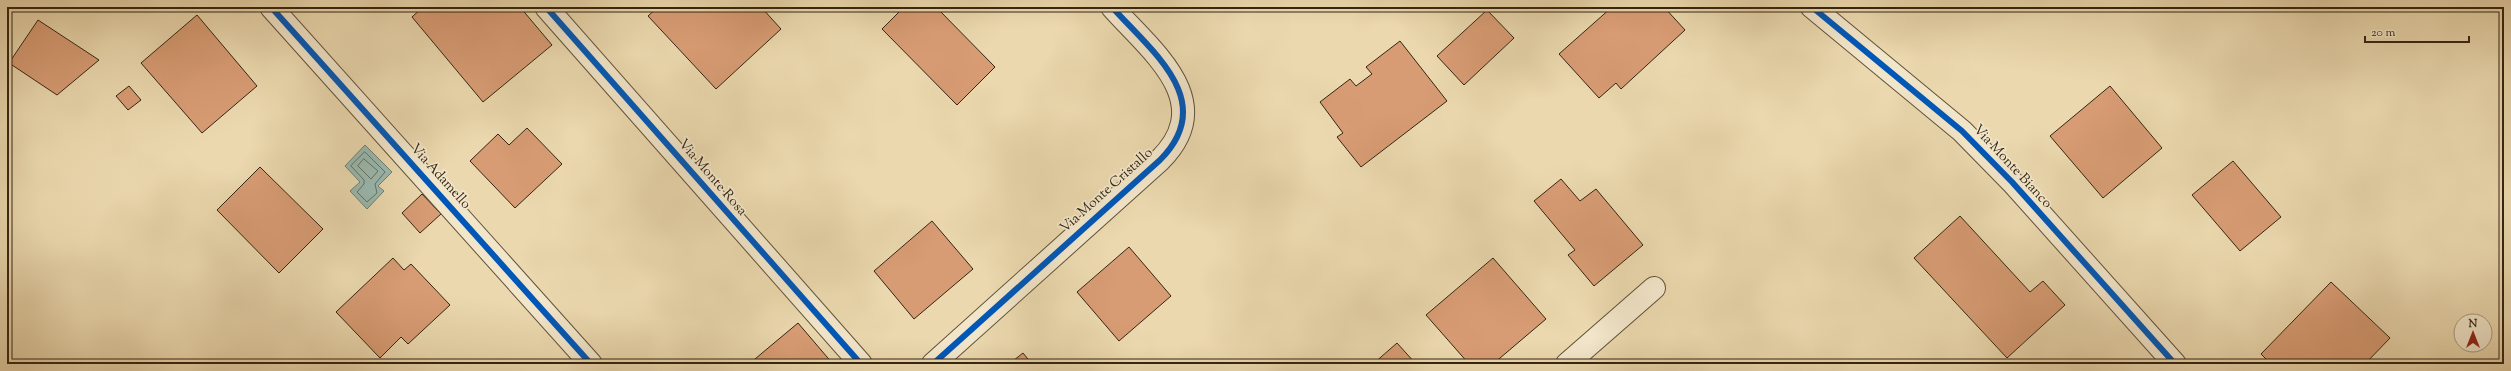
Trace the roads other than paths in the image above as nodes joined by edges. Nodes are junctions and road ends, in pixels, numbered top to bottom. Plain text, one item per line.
1 (271, 7) edge
2 (546, 7) edge
3 (1112, 7) edge
4 (1812, 7) edge
5 (1654, 288) dead end
6 (591, 364) edge
7 (861, 364) edge
8 (933, 364) edge
9 (1567, 364) edge
10 (2175, 364) edge

1 - 6 street, Via Adamello
2 - 7 street, Via Monte Rosa
3 - 8 street, Via Monte Cristallo
4 - 10 street, Via Monte Bianco
5 - 9 street

